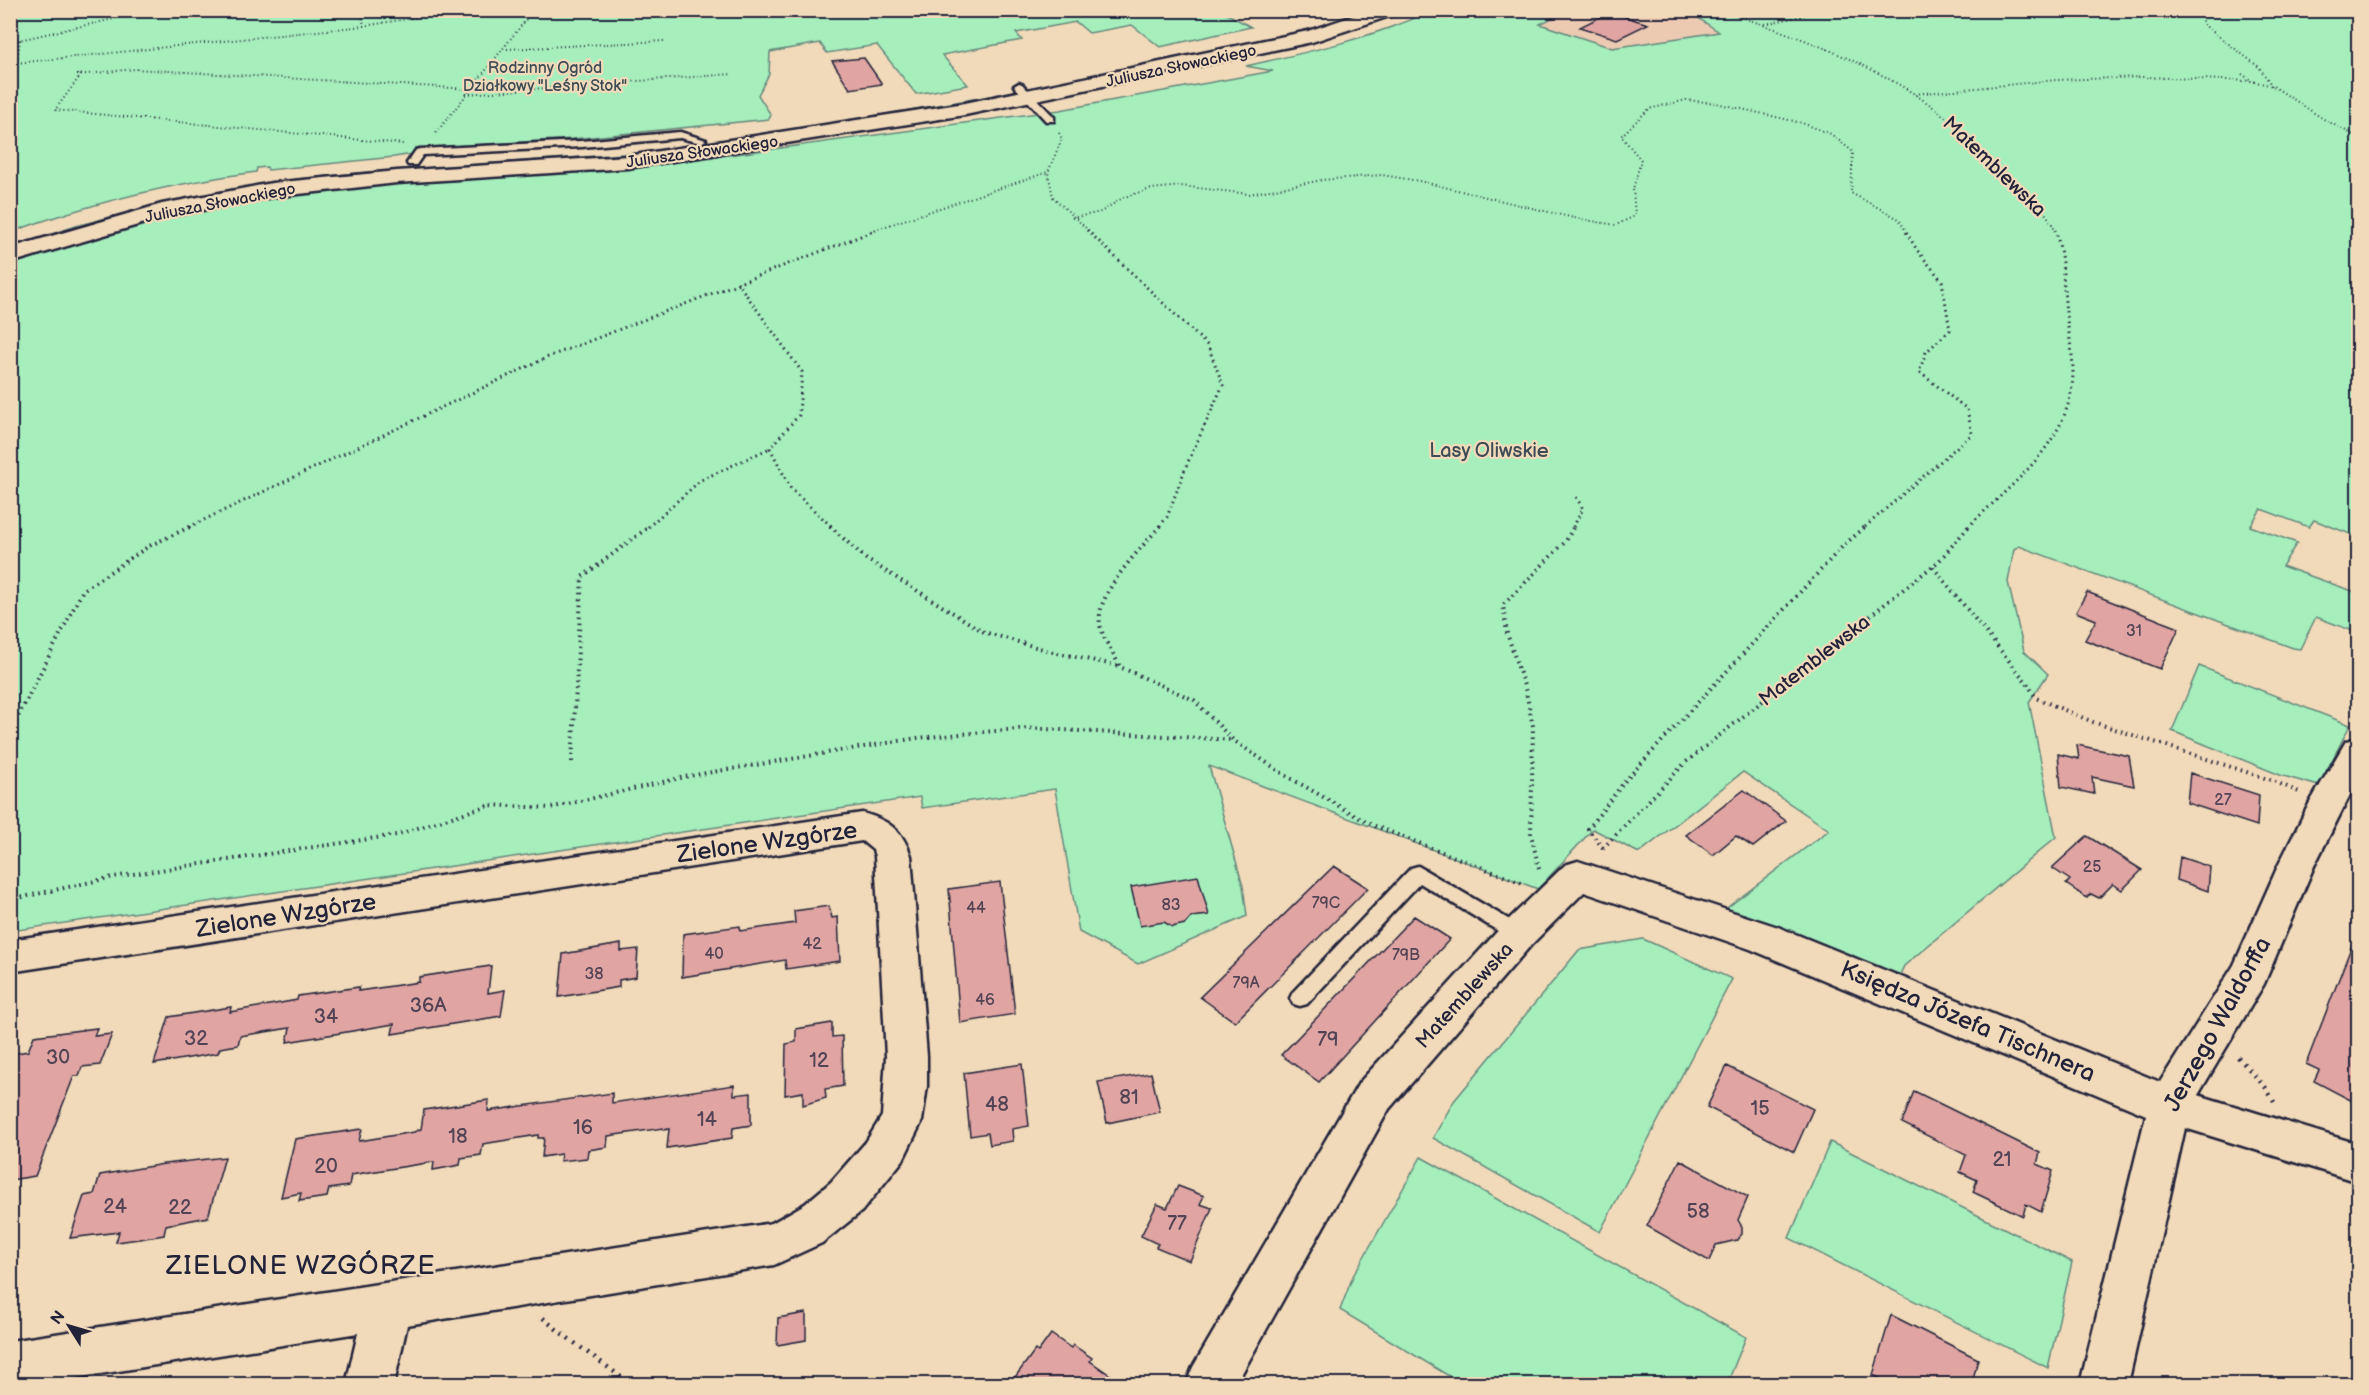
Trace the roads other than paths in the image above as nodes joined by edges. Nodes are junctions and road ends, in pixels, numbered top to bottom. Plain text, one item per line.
1 (1350, 10) edge
2 (1390, 10) edge
3 (1024, 91) junction
4 (1050, 119) road end
5 (10, 242) edge
6 (10, 256) edge
7 (2358, 750) edge
8 (1572, 878) joint
9 (1518, 934) junction
10 (10, 956) edge
11 (1300, 998) dead end
12 (2169, 1105) junction
13 (2358, 1163) edge
14 (388, 1304) junction
15 (10, 1365) edge
16 (370, 1384) edge
17 (1210, 1384) edge
18 (2104, 1384) edge

1 - 3 main road, Juliusza Słowackiego
2 - 3 main road, Juliusza Słowackiego
3 - 4 lane
3 - 5 main road, Juliusza Słowackiego
3 - 6 main road, Juliusza Słowackiego
7 - 12 main road, Jerzego Waldorffa
8 - 9 main road, Matemblewska
8 - 12 main road, Księdza Józefa Tischnera
9 - 11 lane
9 - 17 main road, Matemblewska
10 - 14 main road, Zielone Wzgórze
12 - 13 main road, Księdza Józefa Tischnera
12 - 18 main road, Jerzego Waldorffa
14 - 15 main road, Zielone Wzgórze
14 - 16 main road

